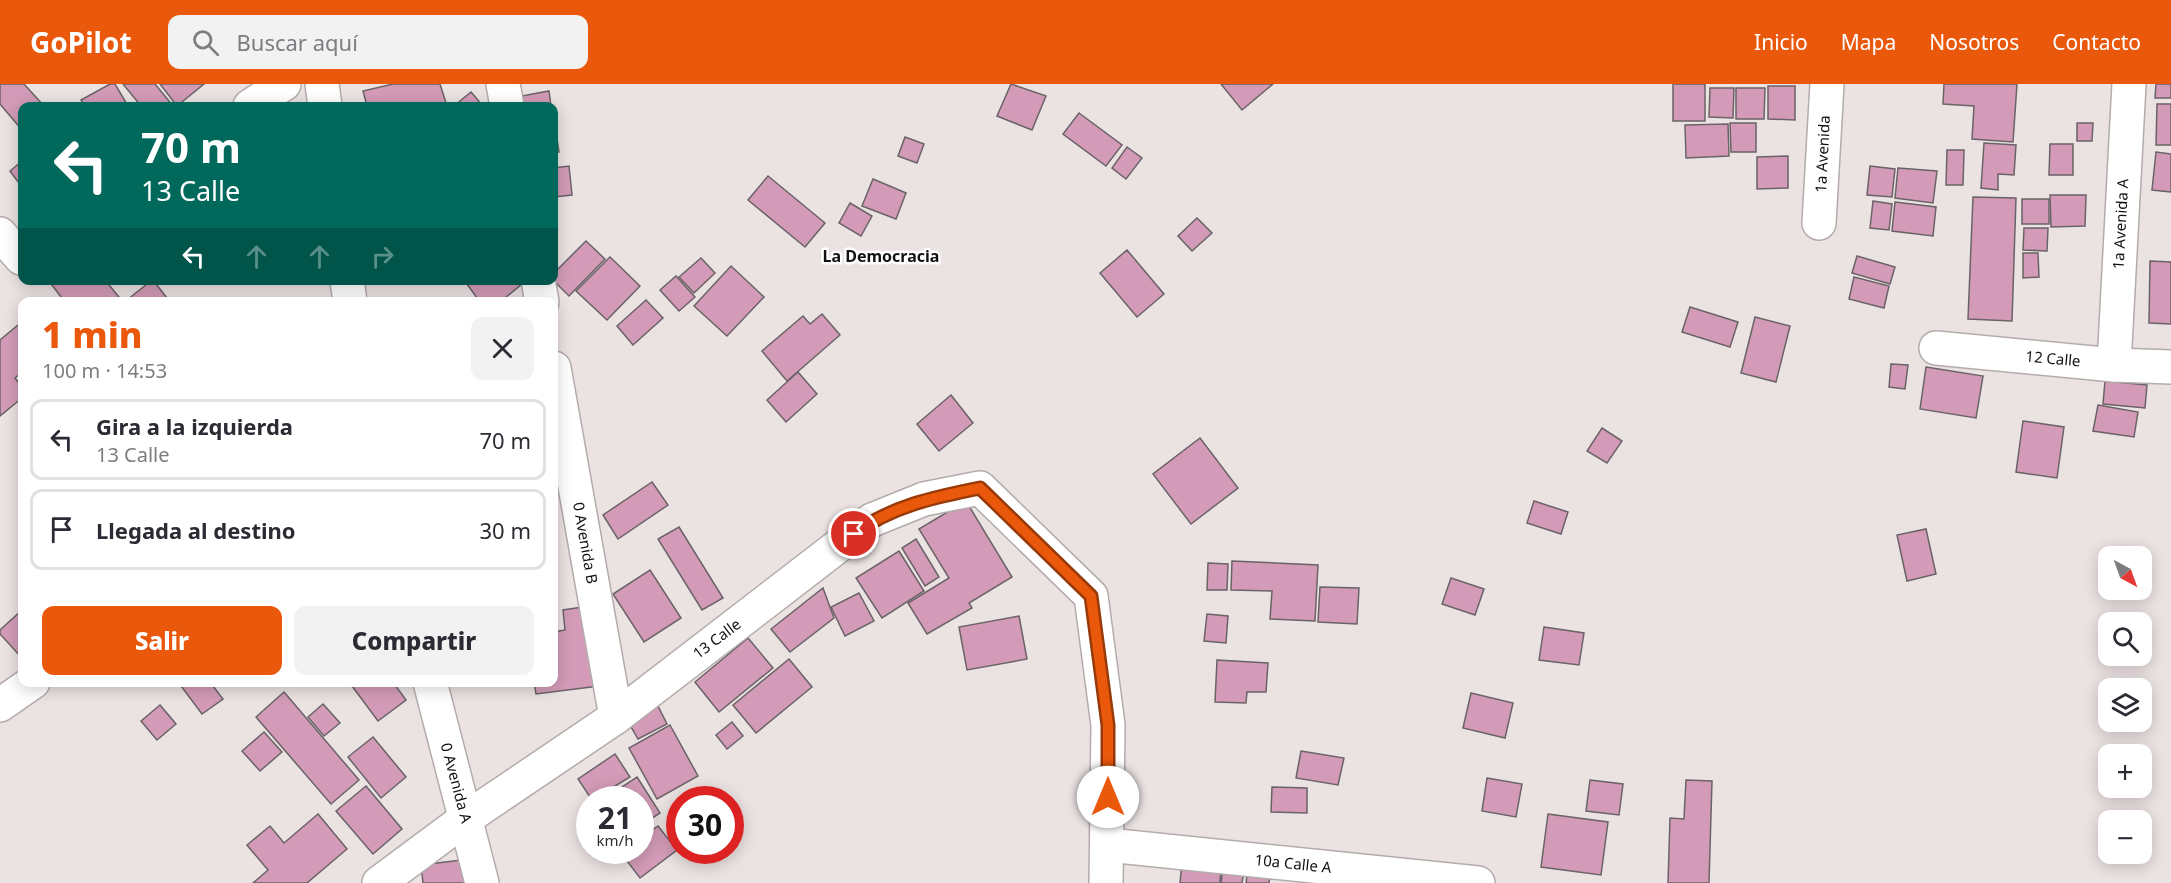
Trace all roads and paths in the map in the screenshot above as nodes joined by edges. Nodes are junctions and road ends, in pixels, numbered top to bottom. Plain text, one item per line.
1 (284, 84) edge
2 (322, 84) edge
3 (503, 84) edge
4 (1827, 84) edge
5 (2129, 84) edge
6 (256, 102) edge
7 (324, 102) edge
8 (506, 102) edge
9 (1819, 224) dead end
10 (0, 234) edge
11 (15, 263) edge
12 (1936, 348) dead end
13 (2114, 364) junction
14 (2171, 367) edge
15 (558, 391) edge
16 (26, 687) edge
17 (431, 687) edge
18 (0, 705) edge
19 (616, 717) junction
20 (465, 819) junction
21 (1108, 845) junction
22 (379, 883) edge
23 (482, 883) edge
24 (1106, 883) edge
25 (1478, 883) edge

1 - 6 street
2 - 7 street
3 - 8 street
4 - 9 street, 1a Avenida
5 - 13 street, 1a Avenida A
10 - 11 street
12 - 13 street, 12 Calle
13 - 14 street, 12 Calle
15 - 19 street, 0 Avenida B
16 - 18 street
17 - 20 street, 0 Avenida A
19 - 20 street, 13 Calle
19 - 21 street, 13 Calle
20 - 22 street, 13 Calle
20 - 23 street, 0 Avenida A
21 - 24 street
21 - 25 street, 10a Calle A

